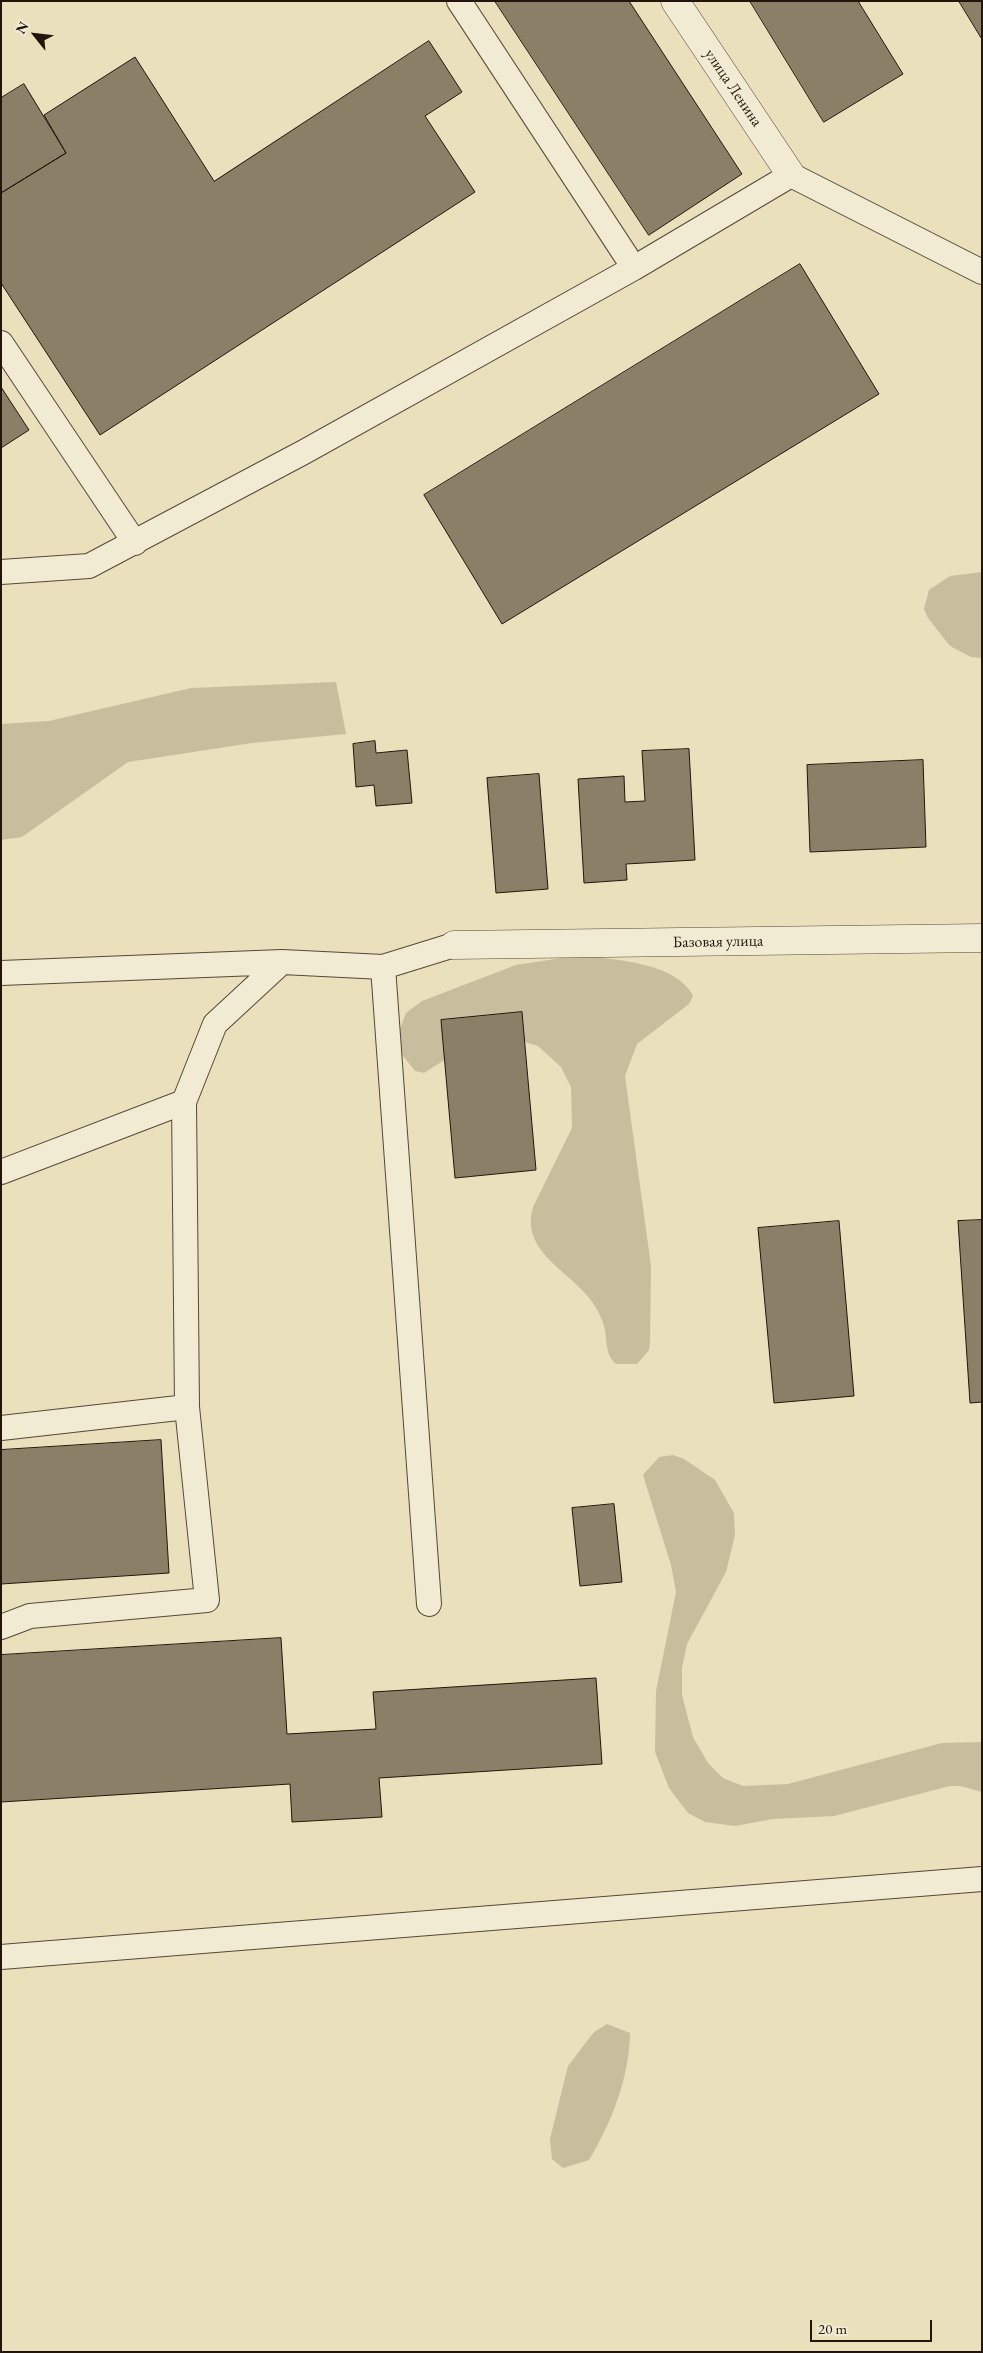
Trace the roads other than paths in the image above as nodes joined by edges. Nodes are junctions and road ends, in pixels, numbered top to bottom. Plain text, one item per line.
1 (459, 1) edge
2 (675, 1) edge
3 (791, 175) junction
4 (634, 268) junction
5 (982, 272) edge
6 (1, 343) edge
7 (135, 543) junction
8 (1, 572) edge
9 (982, 938) edge
10 (454, 945) joint
11 (282, 962) junction
12 (383, 967) junction
13 (1, 973) edge
14 (184, 1102) junction
15 (1, 1172) edge
16 (187, 1407) junction
17 (1, 1428) edge
18 (429, 1604) dead end
19 (1, 1627) edge
20 (982, 1879) edge
21 (1, 1958) edge

1 - 4 lane
2 - 3 street, улица Ленина
3 - 4 lane
3 - 5 lane
4 - 7 lane
6 - 7 lane
7 - 8 lane
9 - 10 street, Базовая улица
10 - 12 lane
11 - 12 lane
11 - 13 lane
11 - 14 lane
12 - 18 lane
14 - 15 lane
14 - 16 lane
16 - 17 lane
16 - 19 lane
20 - 21 lane

